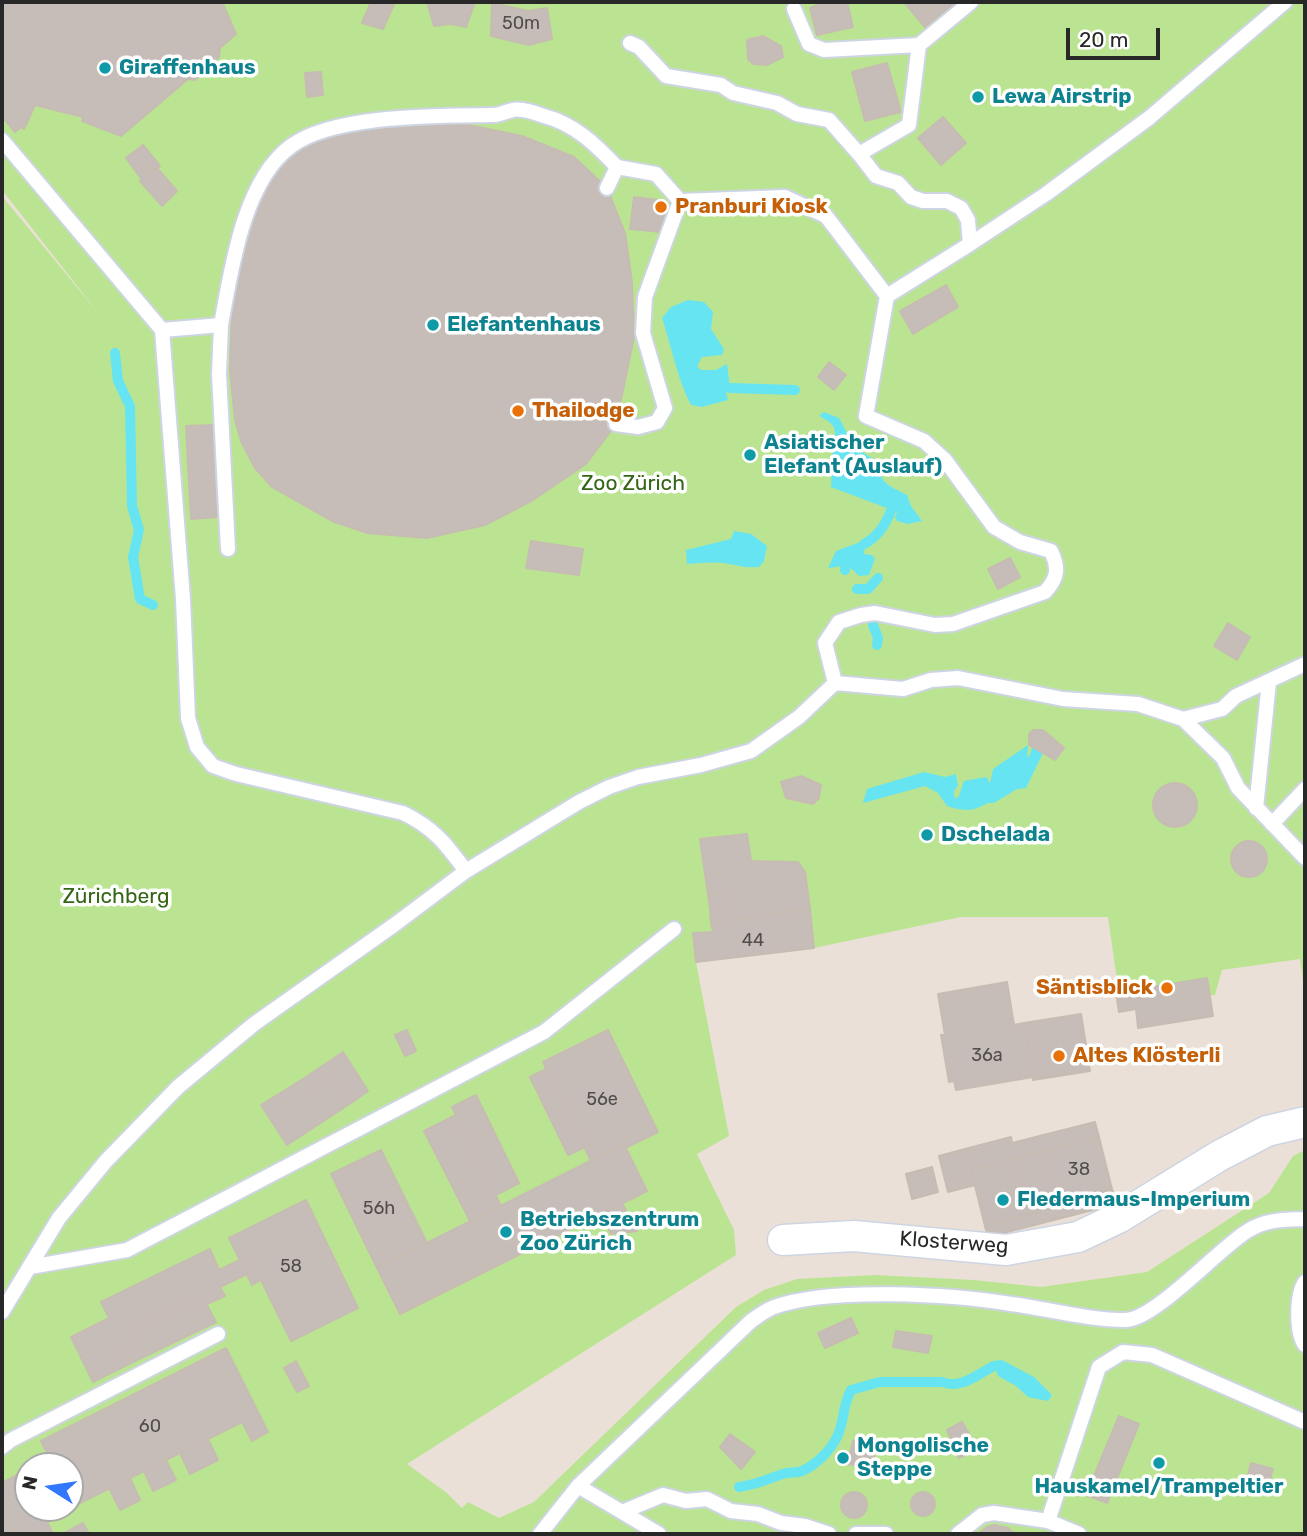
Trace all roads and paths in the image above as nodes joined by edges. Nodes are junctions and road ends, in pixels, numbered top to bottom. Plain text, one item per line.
1 (971, 2) edge
2 (1286, 2) edge
3 (794, 9) dead end
4 (631, 43) dead end
5 (919, 45) junction
6 (2, 141) edge
7 (859, 154) junction
8 (617, 167) junction
9 (607, 188) dead end
10 (680, 201) junction
11 (970, 244) junction
12 (887, 296) junction
13 (221, 325) junction
14 (163, 330) junction
15 (616, 424) dead end
16 (228, 550) dead end
17 (1305, 664) edge
18 (1269, 682) junction
19 (835, 683) junction
20 (1183, 719) junction
21 (1305, 789) edge
22 (1256, 808) junction
23 (1272, 824) junction
24 (1305, 858) edge
25 (466, 872) junction
26 (674, 929) dead end
27 (1305, 1122) edge
28 (1305, 1219) edge
29 (783, 1240) dead end
30 (30, 1267) junction
31 (1305, 1282) edge
32 (2, 1312) edge
33 (218, 1334) dead end
34 (1305, 1345) edge
35 (1305, 1422) edge
36 (2, 1447) edge
37 (578, 1486) junction
38 (622, 1512) junction
39 (1048, 1521) junction
40 (540, 1534) edge
41 (659, 1534) edge
42 (829, 1534) edge
43 (856, 1534) edge
44 (886, 1534) edge
45 (958, 1534) edge
46 (1079, 1534) edge

1 - 5 lane
2 - 11 lane
3 - 5 lane
4 - 7 lane
5 - 7 lane
6 - 14 lane
7 - 11 lane
8 - 9 lane
8 - 10 lane
8 - 13 lane
10 - 12 lane
10 - 15 lane
11 - 12 lane
12 - 19 lane
13 - 14 lane
13 - 16 lane
14 - 25 lane
17 - 18 lane
18 - 20 lane
18 - 22 lane
19 - 20 lane
19 - 25 lane
20 - 22 lane
21 - 23 lane
22 - 23 lane
23 - 24 lane
25 - 30 lane
26 - 30 lane
27 - 29 street, Klosterweg
28 - 37 lane
30 - 32 lane
31 - 34 lane
33 - 36 lane
35 - 39 lane
37 - 38 lane
37 - 40 lane
38 - 41 lane
38 - 42 lane
39 - 45 lane
39 - 46 lane
43 - 44 lane

